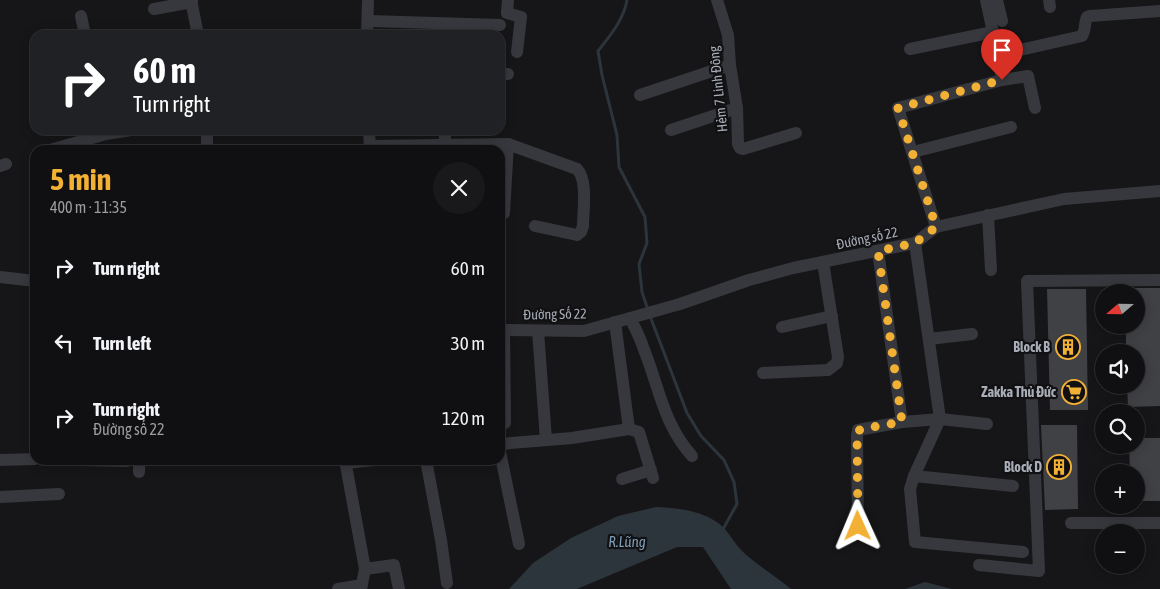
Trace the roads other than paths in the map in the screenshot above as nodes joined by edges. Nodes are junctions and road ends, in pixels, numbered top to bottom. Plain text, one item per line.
1 (368, 0) edge
2 (508, 0) edge
3 (717, 0) edge
4 (986, 0) edge
5 (997, 0) edge
6 (191, 1) edge
7 (154, 8) dead end
8 (1160, 11) edge
9 (81, 16) dead end
10 (368, 21) junction
11 (1002, 21) dead end
12 (500, 25) dead end
13 (84, 30) edge
14 (197, 30) edge
15 (367, 30) edge
16 (993, 32) junction
17 (910, 49) dead end
18 (517, 52) dead end
19 (998, 55) junction
20 (730, 65) junction
21 (1002, 80) junction
22 (640, 95) dead end
23 (737, 108) junction
24 (1034, 108) dead end
25 (1011, 127) dead end
26 (671, 130) dead end
27 (796, 133) dead end
28 (99, 135) edge
29 (508, 144) junction
30 (66, 145) edge
31 (489, 145) edge
32 (913, 152) junction
33 (1160, 191) edge
34 (505, 196) edge
35 (988, 215) junction
36 (535, 226) dead end
37 (936, 227) junction
38 (915, 243) junction
39 (878, 251) junction
40 (823, 262) junction
41 (991, 270) dead end
42 (0, 277) edge
43 (30, 280) edge
44 (1160, 280) edge
45 (832, 316) junction
46 (634, 317) junction
47 (615, 322) junction
48 (782, 327) dead end
49 (505, 330) edge
50 (538, 331) junction
51 (972, 334) dead end
52 (930, 339) junction
53 (763, 373) dead end
54 (940, 419) junction
55 (902, 422) junction
56 (987, 424) dead end
57 (629, 430) junction
58 (546, 440) junction
59 (505, 444) edge
60 (692, 456) dead end
61 (30, 459) edge
62 (0, 460) edge
63 (346, 465) edge
64 (427, 465) edge
65 (503, 465) edge
66 (914, 476) junction
67 (622, 479) dead end
68 (1013, 486) dead end
69 (59, 494) dead end
70 (0, 497) edge
71 (1160, 523) edge
72 (1071, 524) dead end
73 (858, 526) dead end
74 (520, 544) dead end
75 (1023, 552) dead end
76 (979, 565) dead end
77 (365, 569) junction
78 (447, 582) dead end
79 (361, 587) edge
80 (338, 589) edge
81 (399, 589) edge

1 - 10 street
2 - 18 street
3 - 20 street, Hẻm 7 Linh Đông
4 - 16 street
5 - 11 street
6 - 7 street
6 - 14 street
8 - 19 street
9 - 13 street
10 - 12 street
10 - 15 street
16 - 17 street
16 - 19 street
19 - 21 street
20 - 22 street
20 - 23 street, Hẻm 7 Linh Đông
21 - 24 street
21 - 32 street
23 - 26 street
23 - 27 street, Hẻm 7 Linh Đông
25 - 32 street
28 - 30 street
29 - 31 street
29 - 34 street
29 - 36 street
32 - 37 street
33 - 35 street, Đường số 22
35 - 37 street, Đường số 22
35 - 41 street
37 - 38 street, Đường số 22
38 - 39 street, Đường số 22
38 - 52 street
39 - 40 street, Đường số 22
39 - 55 street
40 - 45 street
40 - 46 street, Đường số 22
42 - 43 street
44 - 76 street
45 - 48 street
45 - 53 street
46 - 47 street, Đường Số 22
46 - 60 street
47 - 50 street, Đường Số 22
47 - 57 street
49 - 50 street, Đường Số 22
50 - 58 street
51 - 52 street
52 - 54 street
54 - 55 street
54 - 56 street
54 - 66 street
55 - 73 street
57 - 58 street
57 - 67 street
58 - 59 street
61 - 62 street
63 - 77 street
64 - 78 street
65 - 74 street
66 - 68 street
66 - 75 street
69 - 70 street
71 - 72 street
77 - 79 street
77 - 81 street
79 - 80 street

